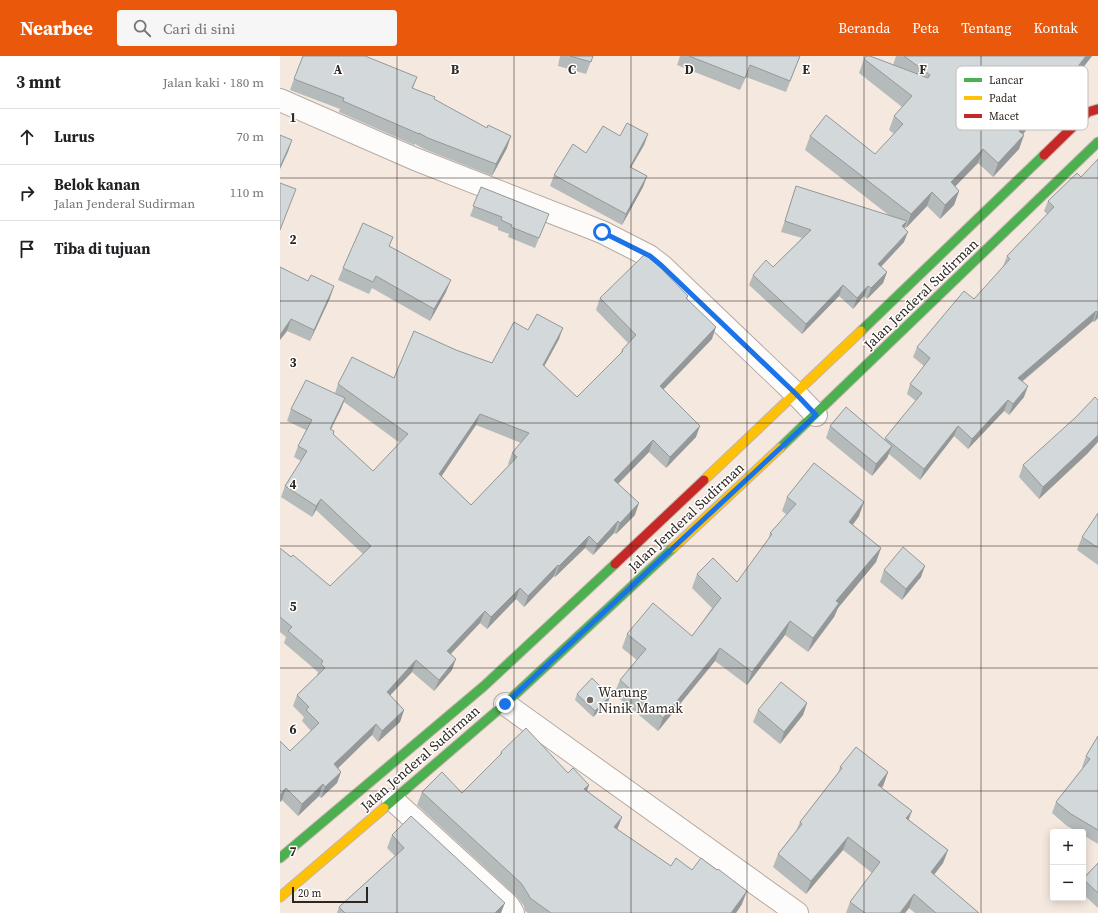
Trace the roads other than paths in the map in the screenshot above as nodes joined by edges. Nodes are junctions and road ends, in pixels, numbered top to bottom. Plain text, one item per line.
1 (280, 100) edge
2 (1098, 109) edge
3 (1088, 112) edge
4 (1069, 130) edge
5 (1098, 142) edge
6 (796, 394) junction
7 (816, 415) junction
8 (505, 704) junction
9 (393, 800) junction
10 (282, 860) edge
11 (280, 897) edge
12 (513, 913) edge
13 (797, 913) edge

1 - 6 street
2 - 3 main road, Jalan Jenderal Sudirman
4 - 6 main road, Jalan Jenderal Sudirman
5 - 7 main road, Jalan Jenderal Sudirman
6 - 7 street
6 - 10 main road, Jalan Jenderal Sudirman
7 - 8 main road, Jalan Jenderal Sudirman
8 - 9 main road, Jalan Jenderal Sudirman
8 - 13 street
9 - 11 main road, Jalan Jenderal Sudirman
9 - 12 street

